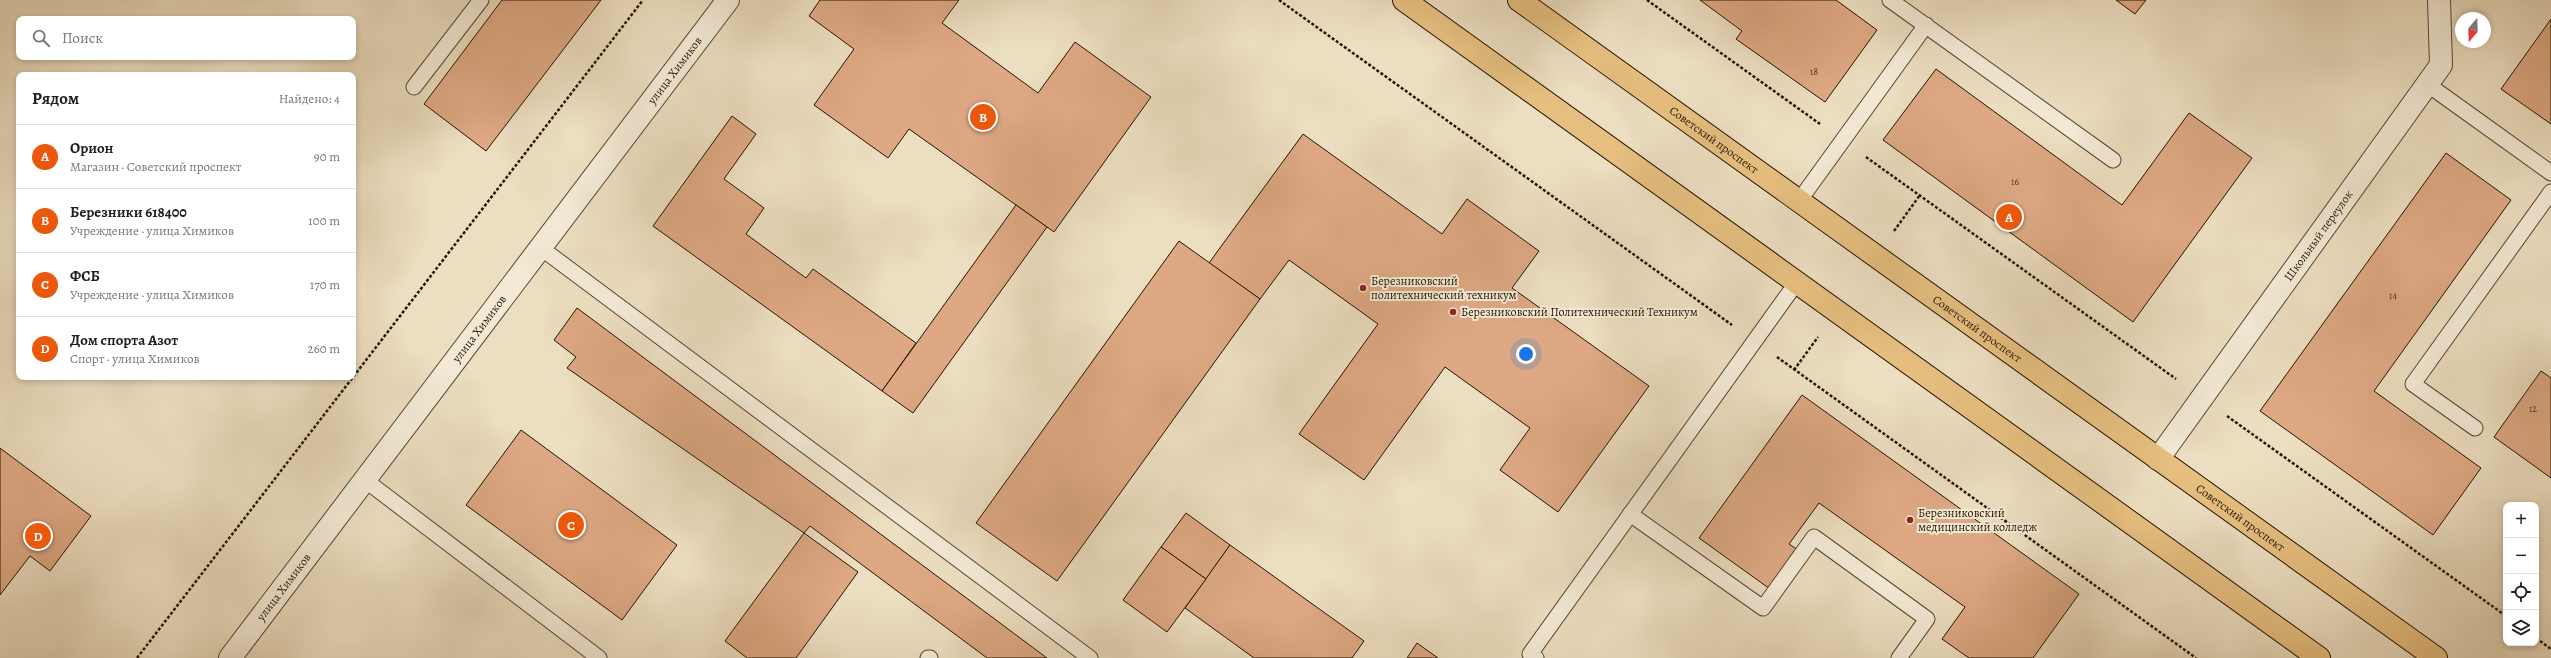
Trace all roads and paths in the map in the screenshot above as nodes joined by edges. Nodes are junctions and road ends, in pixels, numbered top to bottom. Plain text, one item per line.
1 (481, 0) edge
2 (643, 0) edge
3 (728, 0) edge
4 (1279, 0) edge
5 (1404, 0) edge
6 (1519, 0) edge
7 (1647, 0) edge
8 (1890, 0) edge
9 (2439, 0) edge
10 (1926, 25) junction
11 (2427, 84) junction
12 (414, 88) dead end
13 (1843, 140) junction
14 (2113, 160) dead end
15 (2551, 173) edge
16 (2551, 192) edge
17 (1799, 201) junction
18 (540, 248) junction
19 (1797, 282) junction
20 (1754, 341) junction
21 (356, 373) edge
22 (351, 380) edge
23 (2203, 398) junction
24 (2475, 428) dead end
25 (2158, 459) junction
26 (365, 480) junction
27 (1630, 514) junction
28 (2503, 614) edge
29 (2539, 640) edge
30 (2551, 649) edge
31 (137, 658) edge
32 (230, 658) edge
33 (599, 658) edge
34 (1090, 658) edge
35 (1536, 658) edge
36 (1899, 658) edge
37 (2196, 658) edge
38 (2319, 658) edge
39 (2436, 658) edge

1 - 12 lane
2 - 21 path
3 - 18 street, улица Химиков
4 - 20 path
5 - 19 main road
6 - 17 main road, Советский проспект
7 - 13 path
8 - 10 lane
9 - 11 street, Школьный переулок
10 - 13 lane
10 - 14 lane
11 - 15 lane
11 - 23 street, Школьный переулок
13 - 17 lane
13 - 23 path
16 - 24 lane
17 - 25 main road, Советский проспект
18 - 26 street, улица Химиков
18 - 34 lane
19 - 20 lane
19 - 38 main road
20 - 27 lane
20 - 37 path
22 - 31 path
23 - 25 street, Школьный переулок
23 - 28 path
25 - 39 main road, Советский проспект
26 - 32 street, улица Химиков
26 - 33 lane
27 - 35 lane
27 - 36 lane
29 - 30 path

